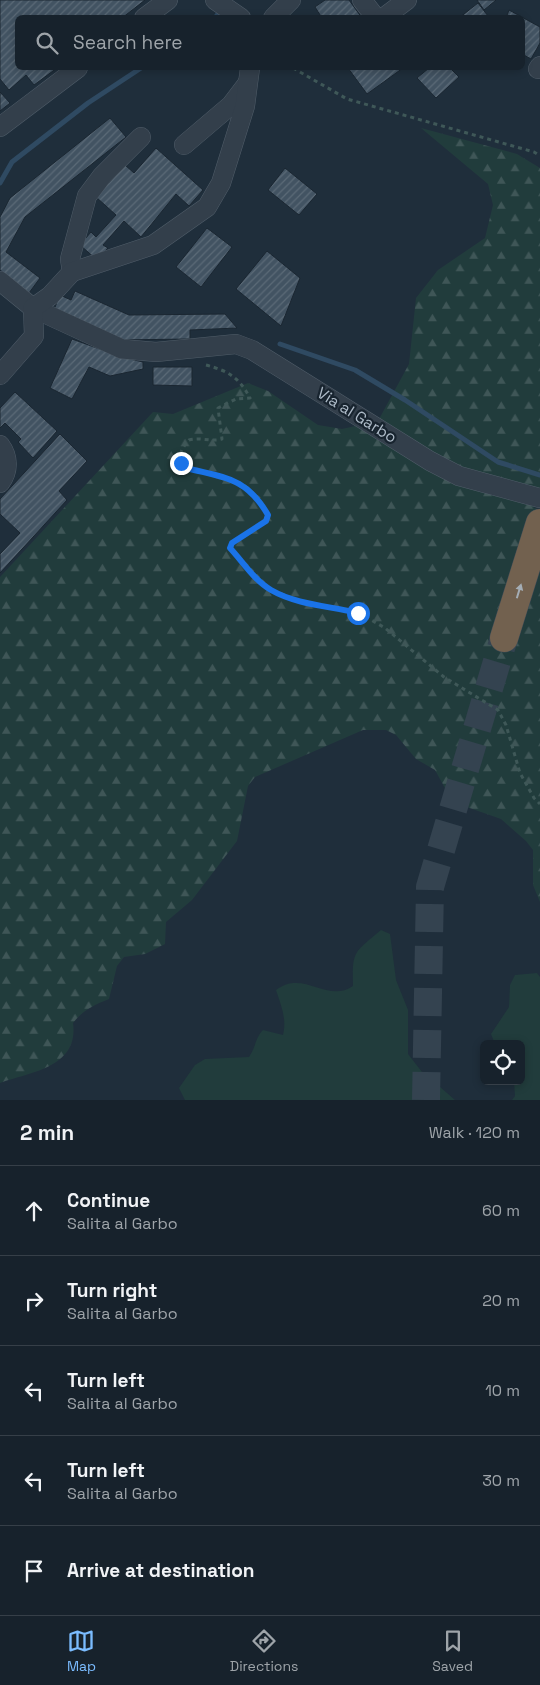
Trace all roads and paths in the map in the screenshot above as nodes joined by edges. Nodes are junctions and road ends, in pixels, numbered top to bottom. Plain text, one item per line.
1 (168, 0) edge
2 (215, 0) edge
3 (291, 0) edge
4 (362, 0) edge
5 (407, 0) edge
6 (148, 15) edge
7 (237, 15) edge
8 (276, 15) edge
9 (374, 15) edge
10 (387, 15) edge
11 (75, 70) edge
12 (296, 70) edge
13 (249, 75) edge
14 (0, 127) edge
15 (141, 137) dead end
16 (184, 145) dead end
17 (540, 156) edge
18 (72, 272) junction
19 (0, 281) edge
20 (33, 308) junction
21 (174, 350) junction
22 (0, 376) edge
23 (0, 445) edge
24 (0, 484) edge
25 (540, 498) edge
26 (540, 523) edge
27 (504, 638) tunnel mouth
28 (540, 804) edge

1 - 6 street
2 - 7 street
3 - 8 street
4 - 9 street
5 - 10 street
11 - 14 street
12 - 17 path
13 - 16 street
13 - 18 street
15 - 18 street
18 - 20 street
19 - 20 street, Via al Garbo
20 - 21 street, Via al Garbo
20 - 22 street
21 - 25 street, Via al Garbo
21 - 28 path
23 - 24 street
27 -> 26 highway

